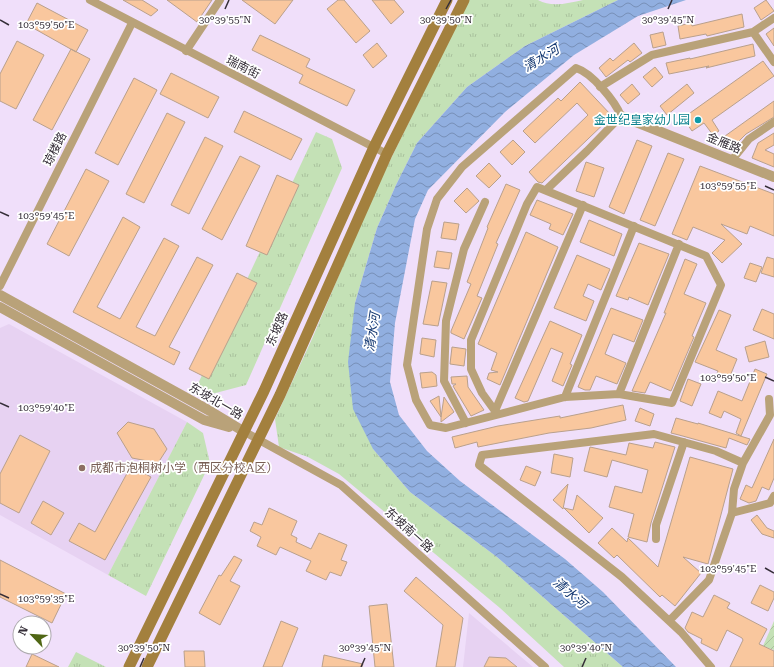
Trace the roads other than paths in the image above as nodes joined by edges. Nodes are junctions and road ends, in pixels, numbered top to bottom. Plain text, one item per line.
1 (90, 0) edge
2 (220, 0) edge
3 (447, 0) edge
4 (464, 0) edge
5 (774, 18) edge
6 (132, 23) junction
7 (753, 32) junction
8 (186, 51) junction
9 (774, 62) edge
10 (600, 87) junction
11 (621, 116) junction
12 (774, 122) edge
13 (374, 147) junction
14 (387, 154) junction
15 (732, 160) junction
16 (774, 177) edge
17 (546, 190) junction
18 (485, 202) dead end
19 (584, 205) junction
20 (634, 226) junction
21 (679, 244) junction
22 (0, 286) edge
23 (0, 295) edge
24 (0, 307) edge
25 (619, 394) junction
26 (566, 397) junction
27 (769, 399) dead end
28 (466, 423) junction
29 (243, 431) junction
30 (258, 439) junction
31 (684, 442) junction
32 (743, 463) junction
33 (773, 502) edge
34 (732, 513) junction
35 (656, 539) dead end
36 (669, 621) junction
37 (129, 667) edge
38 (147, 667) edge
39 (545, 667) edge
40 (711, 667) edge

1 - 6 street, 瑞南街
2 - 8 street
3 - 13 main road, 东坡路
4 - 14 main road
5 - 7 street
6 - 8 street, 瑞南街
6 - 22 street, 琼楼路
7 - 9 street
7 - 10 street
8 - 13 street, 瑞南街
10 - 11 street
10 - 28 street
11 - 15 street, 金雁路
11 - 17 street
12 - 15 street
13 - 14 street, 瑞南街
13 - 29 main road, 东坡路
14 - 30 main road
15 - 16 street, 金雁路
17 - 19 street
17 - 19 street
18 - 28 street
19 - 20 street
20 - 21 street
20 - 26 street
21 - 25 street
21 - 25 street
23 - 29 street, 东坡北一路
24 - 29 street, 东坡北一路
25 - 26 street
26 - 28 street
27 - 32 street
29 - 30 street, 东坡南一路
29 - 37 main road, 东坡路
30 - 38 main road
30 - 39 street, 东坡南一路
31 - 32 street
31 - 35 street
31 - 36 street
32 - 34 street
33 - 34 street
34 - 36 street
36 - 40 street

